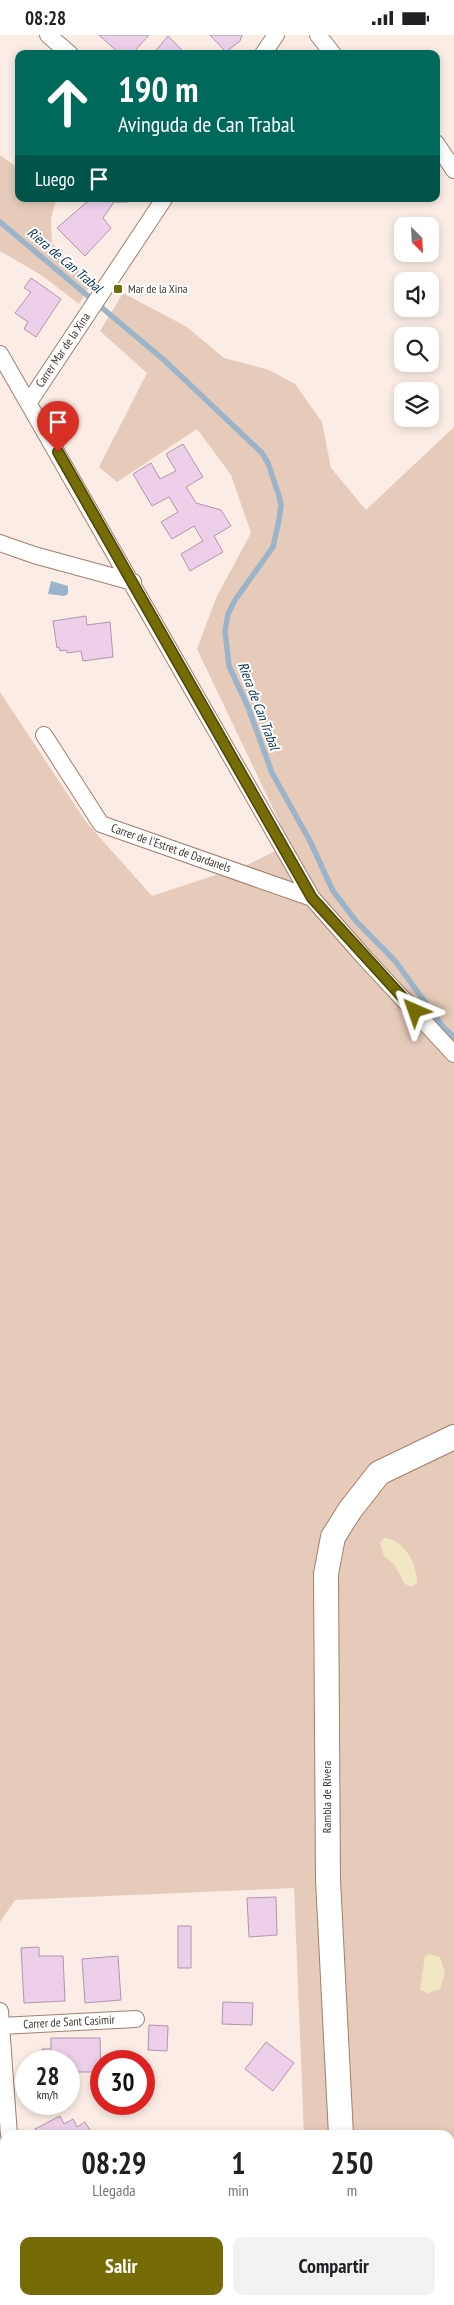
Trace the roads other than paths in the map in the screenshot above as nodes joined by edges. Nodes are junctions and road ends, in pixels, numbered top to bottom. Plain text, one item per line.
1 (48, 35) edge
2 (276, 35) edge
3 (318, 35) edge
4 (65, 50) edge
5 (266, 50) edge
6 (330, 50) edge
7 (440, 149) edge
8 (454, 170) edge
9 (162, 202) edge
10 (0, 354) edge
11 (29, 402) junction
12 (0, 543) edge
13 (133, 582) junction
14 (44, 735) dead end
15 (312, 898) junction
16 (454, 1054) edge
17 (454, 1437) edge
18 (1, 2018) edge
19 (136, 2019) dead end
20 (9, 2130) edge
21 (341, 2130) edge

1 - 4 street
2 - 5 street
3 - 6 street
7 - 8 street
9 - 11 street, Carrer Mar de la Xina
10 - 11 street
11 - 13 street
12 - 13 street
13 - 15 street
14 - 15 street, Carrer de l'Estret de Dardanels
15 - 16 street
17 - 21 street, Rambla de Rivera
18 - 19 street, Carrer de Sant Casimir
18 - 20 street

